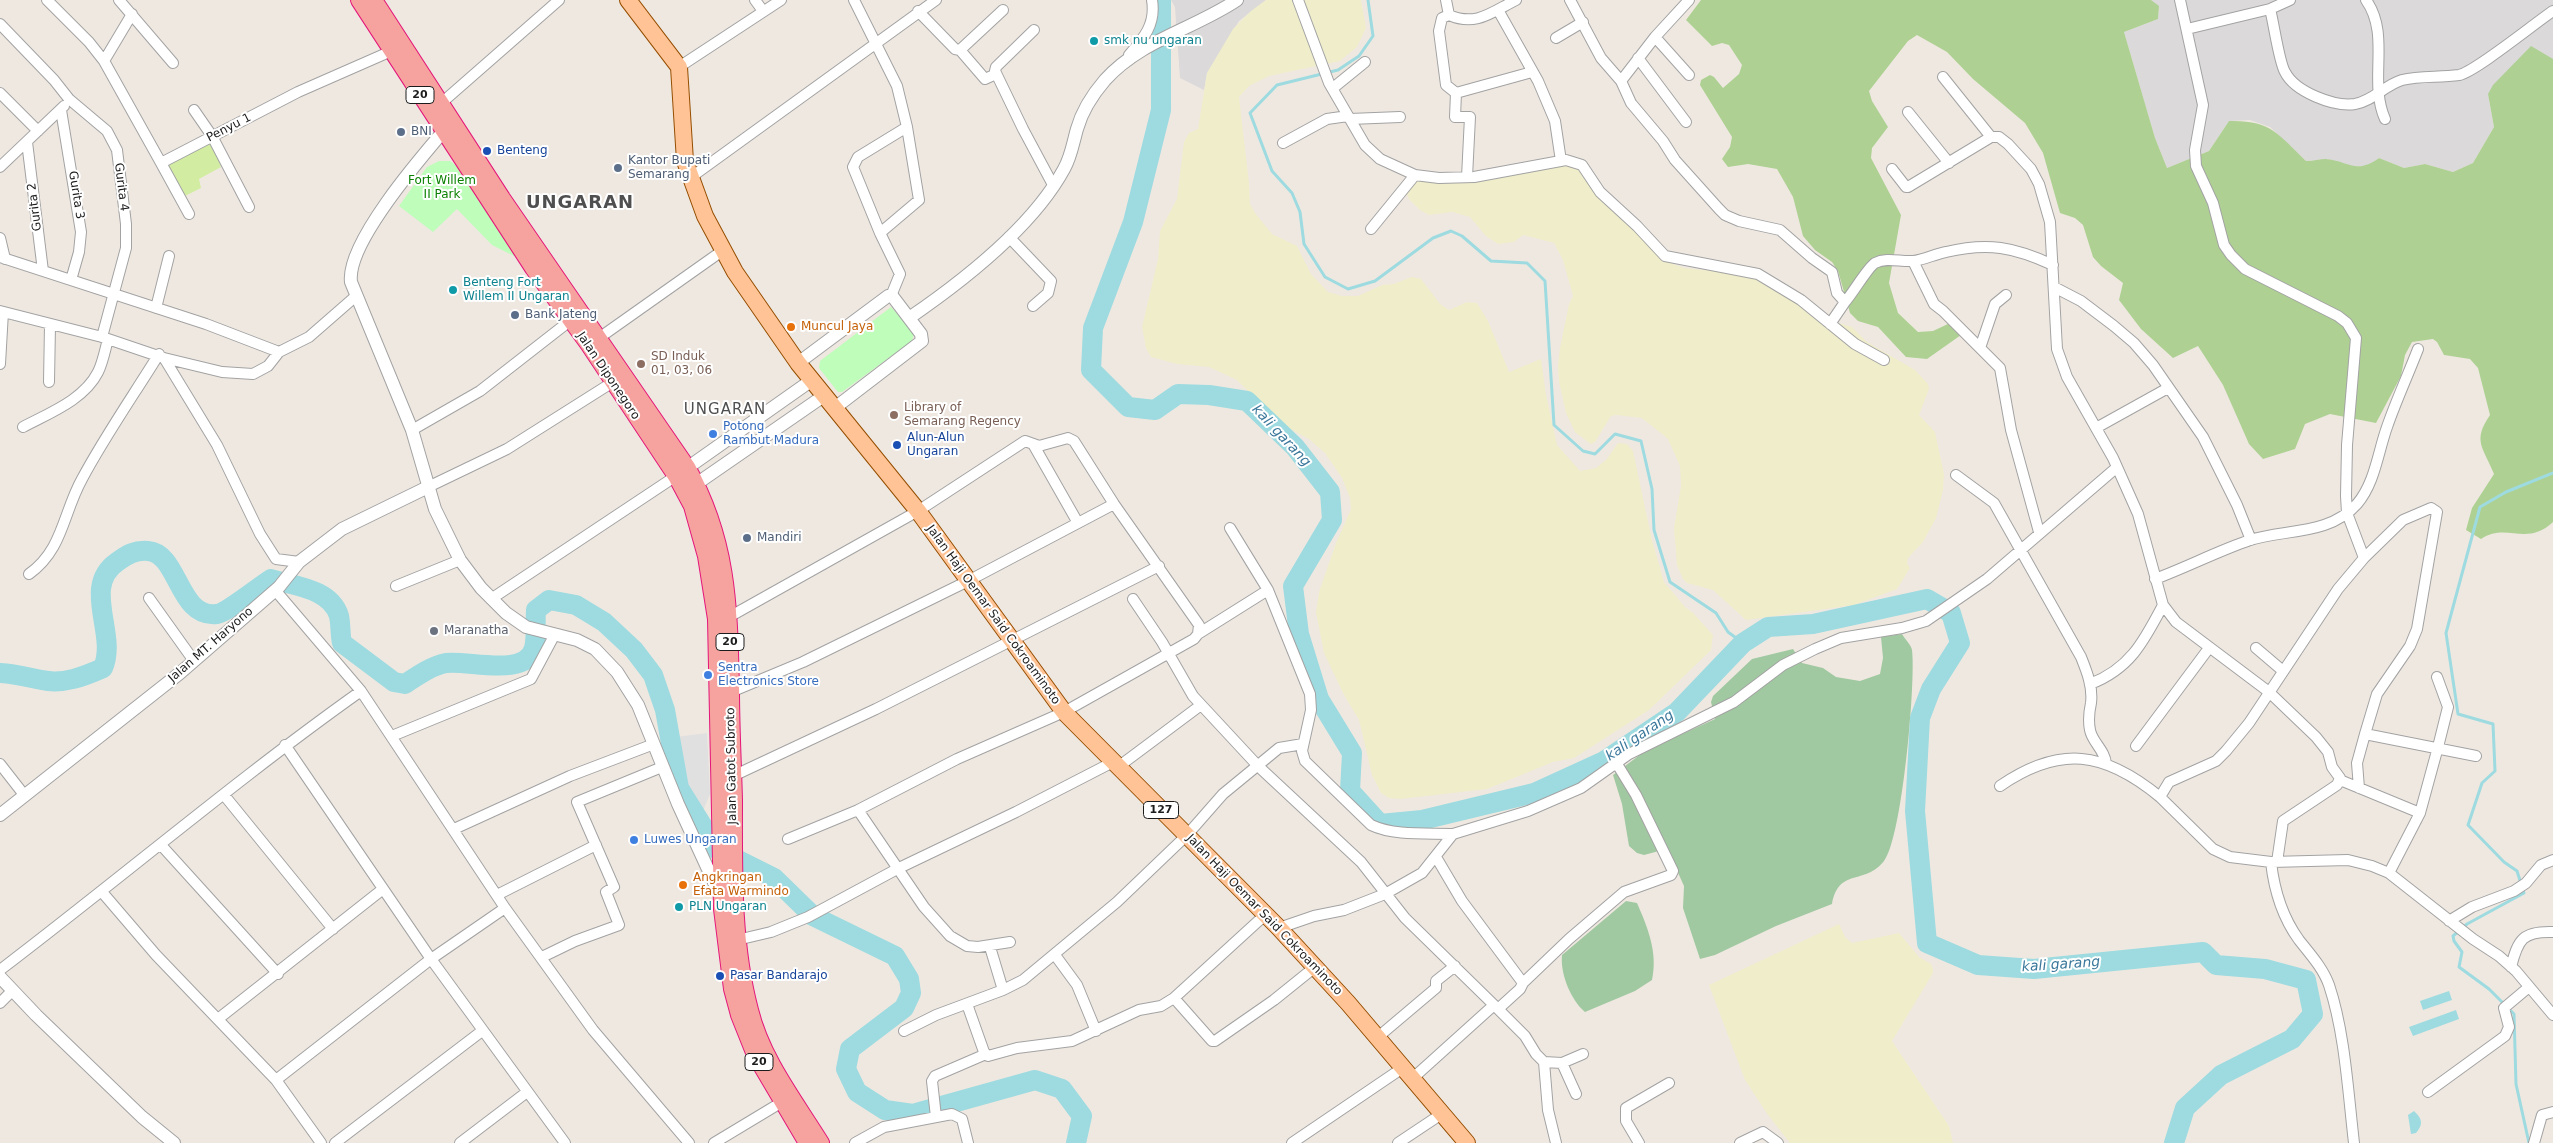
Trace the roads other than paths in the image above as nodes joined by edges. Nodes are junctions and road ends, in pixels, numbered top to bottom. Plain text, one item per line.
1 (47, 0) edge
2 (119, 0) edge
3 (360, 0) edge
4 (374, 0) edge
5 (559, 0) edge
6 (628, 0) edge
7 (755, 0) edge
8 (781, 0) edge
9 (854, 0) edge
10 (936, 0) edge
11 (1152, 0) edge
12 (1237, 0) edge
13 (1298, 0) edge
14 (1446, 0) edge
15 (1516, 0) edge
16 (1570, 0) edge
17 (1689, 0) edge
18 (2180, 0) edge
19 (2290, 0) edge
20 (2366, 0) edge
21 (2270, 9) junction
22 (1003, 10) dead end
23 (1498, 10) junction
24 (763, 11) junction
25 (918, 11) junction
26 (2553, 11) edge
27 (132, 14) junction
28 (1449, 15) junction
29 (1582, 22) junction
30 (0, 24) edge
31 (2187, 29) junction
32 (1034, 30) dead end
33 (1655, 37) junction
34 (1556, 38) dead end
35 (876, 44) junction
36 (398, 48) junction
37 (960, 50) junction
38 (1638, 58) junction
39 (104, 61) junction
40 (1365, 62) dead end
41 (173, 63) dead end
42 (679, 67) junction
43 (1115, 71) junction
44 (1532, 72) junction
45 (996, 74) junction
46 (1689, 75) dead end
47 (1943, 77) dead end
48 (1620, 81) junction
49 (1331, 86) junction
50 (0, 93) edge
51 (1456, 93) junction
52 (2378, 96) junction
53 (69, 99) junction
54 (436, 107) junction
55 (61, 110) junction
56 (194, 110) dead end
57 (1908, 112) dead end
58 (1349, 117) junction
59 (1400, 117) dead end
60 (2385, 119) dead end
61 (1686, 122) dead end
62 (448, 126) junction
63 (907, 127) junction
64 (38, 131) junction
65 (212, 136) junction
66 (1991, 138) junction
67 (27, 142) junction
68 (1283, 143) dead end
69 (1561, 161) junction
70 (161, 163) junction
71 (1949, 163) junction
72 (1, 165) edge
73 (1892, 169) dead end
74 (1415, 175) junction
75 (1467, 177) junction
76 (690, 178) junction
77 (1054, 184) junction
78 (249, 207) dead end
79 (189, 214) dead end
80 (1371, 229) dead end
81 (880, 233) junction
82 (1009, 237) junction
83 (0, 238) edge
84 (722, 251) junction
85 (169, 256) dead end
86 (1, 257) edge
87 (1914, 261) junction
88 (2053, 265) junction
89 (43, 271) junction
90 (71, 280) junction
91 (2054, 287) junction
92 (114, 295) junction
93 (2006, 295) dead end
94 (356, 296) junction
95 (891, 296) junction
96 (1845, 302) junction
97 (1033, 306) dead end
98 (156, 308) junction
99 (2, 312) edge
100 (909, 318) junction
101 (571, 320) junction
102 (1830, 324) junction
103 (50, 325) junction
104 (105, 338) junction
105 (599, 338) junction
106 (1980, 348) junction
107 (2418, 349) dead end
108 (279, 352) junction
109 (161, 356) junction
110 (1884, 360) dead end
111 (798, 363) junction
112 (0, 364) edge
113 (812, 380) junction
114 (49, 382) dead end
115 (613, 382) junction
116 (2168, 388) junction
117 (830, 401) junction
118 (23, 426) dead end
119 (746, 427) junction
120 (2096, 428) junction
121 (412, 430) junction
122 (757, 443) junction
123 (1033, 444) junction
124 (2116, 468) junction
125 (681, 472) junction
126 (1956, 475) dead end
127 (428, 487) junction
128 (691, 488) junction
129 (1114, 504) junction
130 (918, 511) junction
131 (2347, 514) junction
132 (1078, 523) junction
133 (1230, 528) dead end
134 (2039, 532) junction
135 (2251, 540) junction
136 (2020, 548) junction
137 (2364, 558) junction
138 (460, 560) junction
139 (299, 562) junction
140 (1159, 566) junction
141 (29, 574) dead end
142 (2155, 579) junction
143 (968, 581) junction
144 (396, 586) dead end
145 (277, 588) junction
146 (1268, 590) junction
147 (149, 598) dead end
148 (491, 599) junction
149 (1133, 599) dead end
150 (2163, 605) junction
151 (729, 617) junction
152 (551, 633) junction
153 (1198, 634) junction
154 (1012, 641) junction
155 (2209, 648) junction
156 (2256, 648) dead end
157 (1169, 655) junction
158 (194, 661) junction
159 (2283, 671) junction
160 (2437, 677) dead end
161 (2090, 684) junction
162 (362, 691) junction
163 (731, 692) junction
164 (2269, 692) junction
165 (1201, 705) junction
166 (1064, 712) junction
167 (2365, 734) junction
168 (392, 736) junction
169 (654, 744) junction
170 (1303, 744) junction
171 (285, 745) junction
172 (2136, 746) dead end
173 (2438, 748) junction
174 (2476, 756) dead end
175 (0, 764) edge
176 (1617, 764) junction
177 (2106, 764) junction
178 (1115, 765) junction
179 (1258, 766) junction
180 (662, 767) junction
181 (733, 776) junction
182 (2340, 780) junction
183 (2000, 786) dead end
184 (2359, 788) junction
185 (224, 795) junction
186 (25, 796) junction
187 (2160, 797) junction
188 (858, 810) junction
189 (2420, 813) junction
190 (0, 815) edge
191 (728, 824) junction
192 (454, 829) junction
193 (1453, 834) junction
194 (1187, 835) junction
195 (788, 839) dead end
196 (162, 845) junction
197 (596, 845) junction
198 (1436, 857) junction
199 (2553, 860) edge
200 (2274, 862) junction
201 (899, 868) junction
202 (2389, 873) junction
203 (383, 889) junction
204 (102, 892) junction
205 (1385, 894) junction
206 (497, 895) junction
207 (722, 898) junction
208 (505, 908) junction
209 (1266, 914) junction
210 (2452, 923) junction
211 (1279, 928) junction
212 (333, 929) junction
213 (2553, 932) edge
214 (737, 940) junction
215 (1010, 942) dead end
216 (990, 946) junction
217 (1055, 956) junction
218 (542, 957) junction
219 (431, 959) junction
220 (1454, 966) junction
221 (1315, 967) junction
222 (2511, 967) junction
223 (0, 970) edge
224 (278, 974) junction
225 (0, 977) edge
226 (1523, 983) junction
227 (2529, 987) junction
228 (1003, 990) junction
229 (12, 991) junction
230 (1174, 998) junction
231 (0, 1003) edge
232 (967, 1004) junction
233 (1496, 1007) junction
234 (2553, 1015) edge
235 (218, 1019) junction
236 (482, 1031) junction
237 (904, 1031) dead end
238 (1096, 1031) junction
239 (1378, 1037) junction
240 (986, 1054) junction
241 (1583, 1054) dead end
242 (1544, 1062) junction
243 (1562, 1063) junction
244 (1409, 1072) junction
245 (276, 1080) junction
246 (1669, 1083) dead end
247 (527, 1092) junction
248 (2428, 1092) dead end
249 (1576, 1094) dead end
250 (782, 1102) junction
251 (2553, 1112) edge
252 (1442, 1113) junction
253 (936, 1117) junction
254 (174, 1143) edge
255 (321, 1143) edge
256 (335, 1143) edge
257 (460, 1143) edge
258 (565, 1143) edge
259 (689, 1143) edge
260 (714, 1143) edge
261 (806, 1143) edge
262 (821, 1143) edge
263 (855, 1143) edge
264 (968, 1143) edge
265 (1292, 1143) edge
266 (1398, 1143) edge
267 (1468, 1143) edge
268 (1556, 1143) edge
269 (1640, 1143) edge
270 (1740, 1143) edge
271 (1778, 1143) edge
272 (2354, 1143) edge
273 (2534, 1143) edge

1 - 39 street
2 - 27 street
3 - 36 highway, Jalan Diponegoro / 20
4 - 36 highway, Jalan Diponegoro / 20
5 - 54 street
6 - 42 main road
7 - 24 street
8 - 24 street
9 - 35 street
10 - 25 street
11 - 43 street
12 - 43 street
13 - 49 street
14 - 28 street
15 - 23 street
16 - 29 street
17 - 33 street
18 - 31 street
19 - 21 street
20 - 52 street
21 - 31 street
21 - 52 street
22 - 37 street
23 - 28 street
23 - 44 street
24 - 42 street
25 - 35 street
25 - 37 street
26 - 52 street
27 - 39 street
27 - 41 street
28 - 51 street
29 - 34 street
29 - 48 street
30 - 53 street, Gurita 4
31 - 131 street
32 - 45 street
33 - 38 street
33 - 46 street
35 - 63 street
35 - 76 street
36 - 54 highway, Jalan Diponegoro / 20
36 - 65 street, Penyu 1
37 - 45 street
38 - 48 street
38 - 61 street
39 - 70 street
40 - 49 street
42 - 76 main road, 127
43 - 77 street
44 - 51 street
44 - 69 street
45 - 77 street
47 - 66 street
48 - 96 street
49 - 58 street
50 - 64 street
51 - 75 street
52 - 60 street
53 - 55 street
53 - 92 street, Gurita 4
54 - 62 highway, Jalan Diponegoro / 20
55 - 64 street
55 - 90 street, Gurita 3
56 - 65 street
57 - 71 street
58 - 59 street
58 - 68 street
58 - 74 street
62 - 94 street
62 - 101 highway, Jalan Diponegoro / 20
62 - 105 highway, Jalan Diponegoro / 20
63 - 81 street
63 - 81 street
64 - 67 street
65 - 70 street, Penyu 1
65 - 78 street
66 - 71 street
66 - 88 street
67 - 72 street
67 - 89 street, Gurita 2
69 - 75 street
69 - 102 street
70 - 79 street
71 - 73 street
74 - 75 street
74 - 80 street
76 - 84 main road, 127
77 - 82 street
81 - 95 street
82 - 97 street
82 - 100 street
83 - 86 street
84 - 105 street
84 - 111 main road, 127
85 - 98 street
86 - 89 street
87 - 88 street
87 - 96 street
87 - 106 street
88 - 91 street
89 - 90 street
90 - 92 street
91 - 116 street
91 - 120 street
92 - 98 street
92 - 104 street, Gurita 4
93 - 106 street
94 - 108 street
94 - 121 street
95 - 100 street
95 - 111 street
96 - 102 street
98 - 108 street
99 - 103 street
99 - 112 street
100 - 117 street
101 - 115 highway, Jalan Diponegoro / 20
101 - 121 street
102 - 110 street
103 - 104 street
103 - 114 street
104 - 109 street
104 - 118 street, Gurita 4
105 - 125 highway, Jalan Diponegoro / 20
106 - 134 street
107 - 131 street
108 - 109 street
109 - 139 street
109 - 141 street
111 - 113 main road, 127
113 - 117 main road, 127
113 - 119 street
115 - 125 highway, Jalan Diponegoro / 20
115 - 127 street
116 - 120 street
116 - 135 street
117 - 122 street
117 - 130 main road, Jalan Haji Oemar Said Cokroaminoto / 127
119 - 122 street
119 - 125 street
120 - 124 street
121 - 127 street
122 - 128 street
123 - 129 street
123 - 130 street
123 - 132 street
124 - 134 street
124 - 142 street
125 - 128 highway, Jalan Gatot Subroto / 20
125 - 148 street
126 - 136 street
127 - 138 street
127 - 139 street, Jalan MT. Haryono
128 - 151 highway, Jalan Gatot Subroto / 20
128 - 191 highway, Jalan Gatot Subroto / 20
129 - 132 street
129 - 140 street
130 - 143 main road, Jalan Haji Oemar Said Cokroaminoto / 127
130 - 151 street
131 - 135 street
131 - 137 street
132 - 143 street
133 - 146 street
134 - 136 street
135 - 142 street
136 - 161 street
136 - 176 street
137 - 159 street
137 - 167 street
138 - 144 street
138 - 148 street
139 - 145 street, Jalan MT. Haryono
140 - 153 street
140 - 154 street
142 - 150 street
143 - 154 main road, Jalan Haji Oemar Said Cokroaminoto / 127
143 - 163 street
145 - 158 street, Jalan MT. Haryono
145 - 162 street
146 - 153 street
146 - 170 street
147 - 158 street
148 - 152 street
149 - 157 street
150 - 155 street
150 - 161 street
151 - 163 highway, Jalan Gatot Subroto / 20
152 - 168 street
152 - 169 street
153 - 157 street
154 - 166 main road, Jalan Haji Oemar Said Cokroaminoto / 127
154 - 181 street
155 - 164 street
155 - 172 street
156 - 159 street
157 - 165 street
157 - 166 street
158 - 186 street, Jalan MT. Haryono
159 - 164 street
160 - 173 street
161 - 177 street
162 - 168 street
162 - 171 street
163 - 181 highway, Jalan Gatot Subroto / 20
164 - 182 street
164 - 187 street
165 - 178 street
165 - 179 street
166 - 178 main road, Jalan Haji Oemar Said Cokroaminoto / 127
166 - 188 street
167 - 173 street
167 - 184 street
168 - 192 street
169 - 180 street
169 - 192 street
170 - 179 street
170 - 193 street
171 - 185 street
171 - 203 street
173 - 174 street
173 - 189 street
175 - 186 street
176 - 193 street
176 - 226 street
177 - 183 street
177 - 187 street
178 - 194 main road, Jalan Haji Oemar Said Cokroaminoto / 127
178 - 201 street
179 - 194 street
179 - 205 street
180 - 197 street
180 - 207 street
181 - 191 highway, Jalan Gatot Subroto / 20
182 - 184 street
182 - 200 street
184 - 189 street
185 - 196 street
185 - 212 street
186 - 190 street, Jalan MT. Haryono
187 - 200 street
188 - 195 street
188 - 201 street
189 - 202 street
191 - 207 highway, Jalan Gatot Subroto / 20
191 - 214 highway, Jalan Gatot Subroto / 20
192 - 206 street
193 - 198 street
194 - 209 main road, Jalan Haji Oemar Said Cokroaminoto / 127
194 - 217 street
196 - 204 street
196 - 224 street
197 - 206 street
197 - 218 street
198 - 205 street
198 - 226 street
199 - 210 street
200 - 202 street
200 - 272 street
201 - 214 street
201 - 216 street
202 - 210 street
203 - 212 street
203 - 219 street
204 - 223 street
204 - 235 street
205 - 211 street
205 - 220 street
206 - 208 street
207 - 250 highway, Jalan Gatot Subroto / 20
208 - 218 street
208 - 219 street
209 - 211 main road, Jalan Haji Oemar Said Cokroaminoto / 127
209 - 230 street
210 - 222 street
211 - 221 main road, Jalan Haji Oemar Said Cokroaminoto / 127
212 - 224 street
213 - 222 street
214 - 262 highway, Jalan Gatot Subroto / 20
215 - 216 street
216 - 228 street
217 - 228 street
217 - 238 street
218 - 259 street
219 - 236 street
219 - 245 street
220 - 233 street
220 - 239 street
221 - 230 street
221 - 239 main road, Jalan Haji Oemar Said Cokroaminoto / 127
222 - 227 street
224 - 235 street
225 - 229 street
226 - 233 street
227 - 234 street
227 - 248 street
228 - 232 street
229 - 231 street
229 - 254 street
230 - 238 street
232 - 237 street
232 - 240 street
233 - 242 street
233 - 244 street
235 - 245 street
236 - 247 street
236 - 256 street
238 - 240 street
239 - 244 main road, Jalan Haji Oemar Said Cokroaminoto / 127
240 - 253 street
241 - 243 street
242 - 243 street
242 - 268 street
243 - 249 street
244 - 252 main road, Jalan Haji Oemar Said Cokroaminoto / 127
244 - 265 street
245 - 255 street
246 - 269 street
247 - 257 street
247 - 258 street
250 - 260 street
250 - 261 highway, Jalan Gatot Subroto / 20
251 - 273 street
252 - 266 street
252 - 267 main road, Jalan Haji Oemar Said Cokroaminoto / 127
253 - 263 street
253 - 264 street
270 - 271 street

